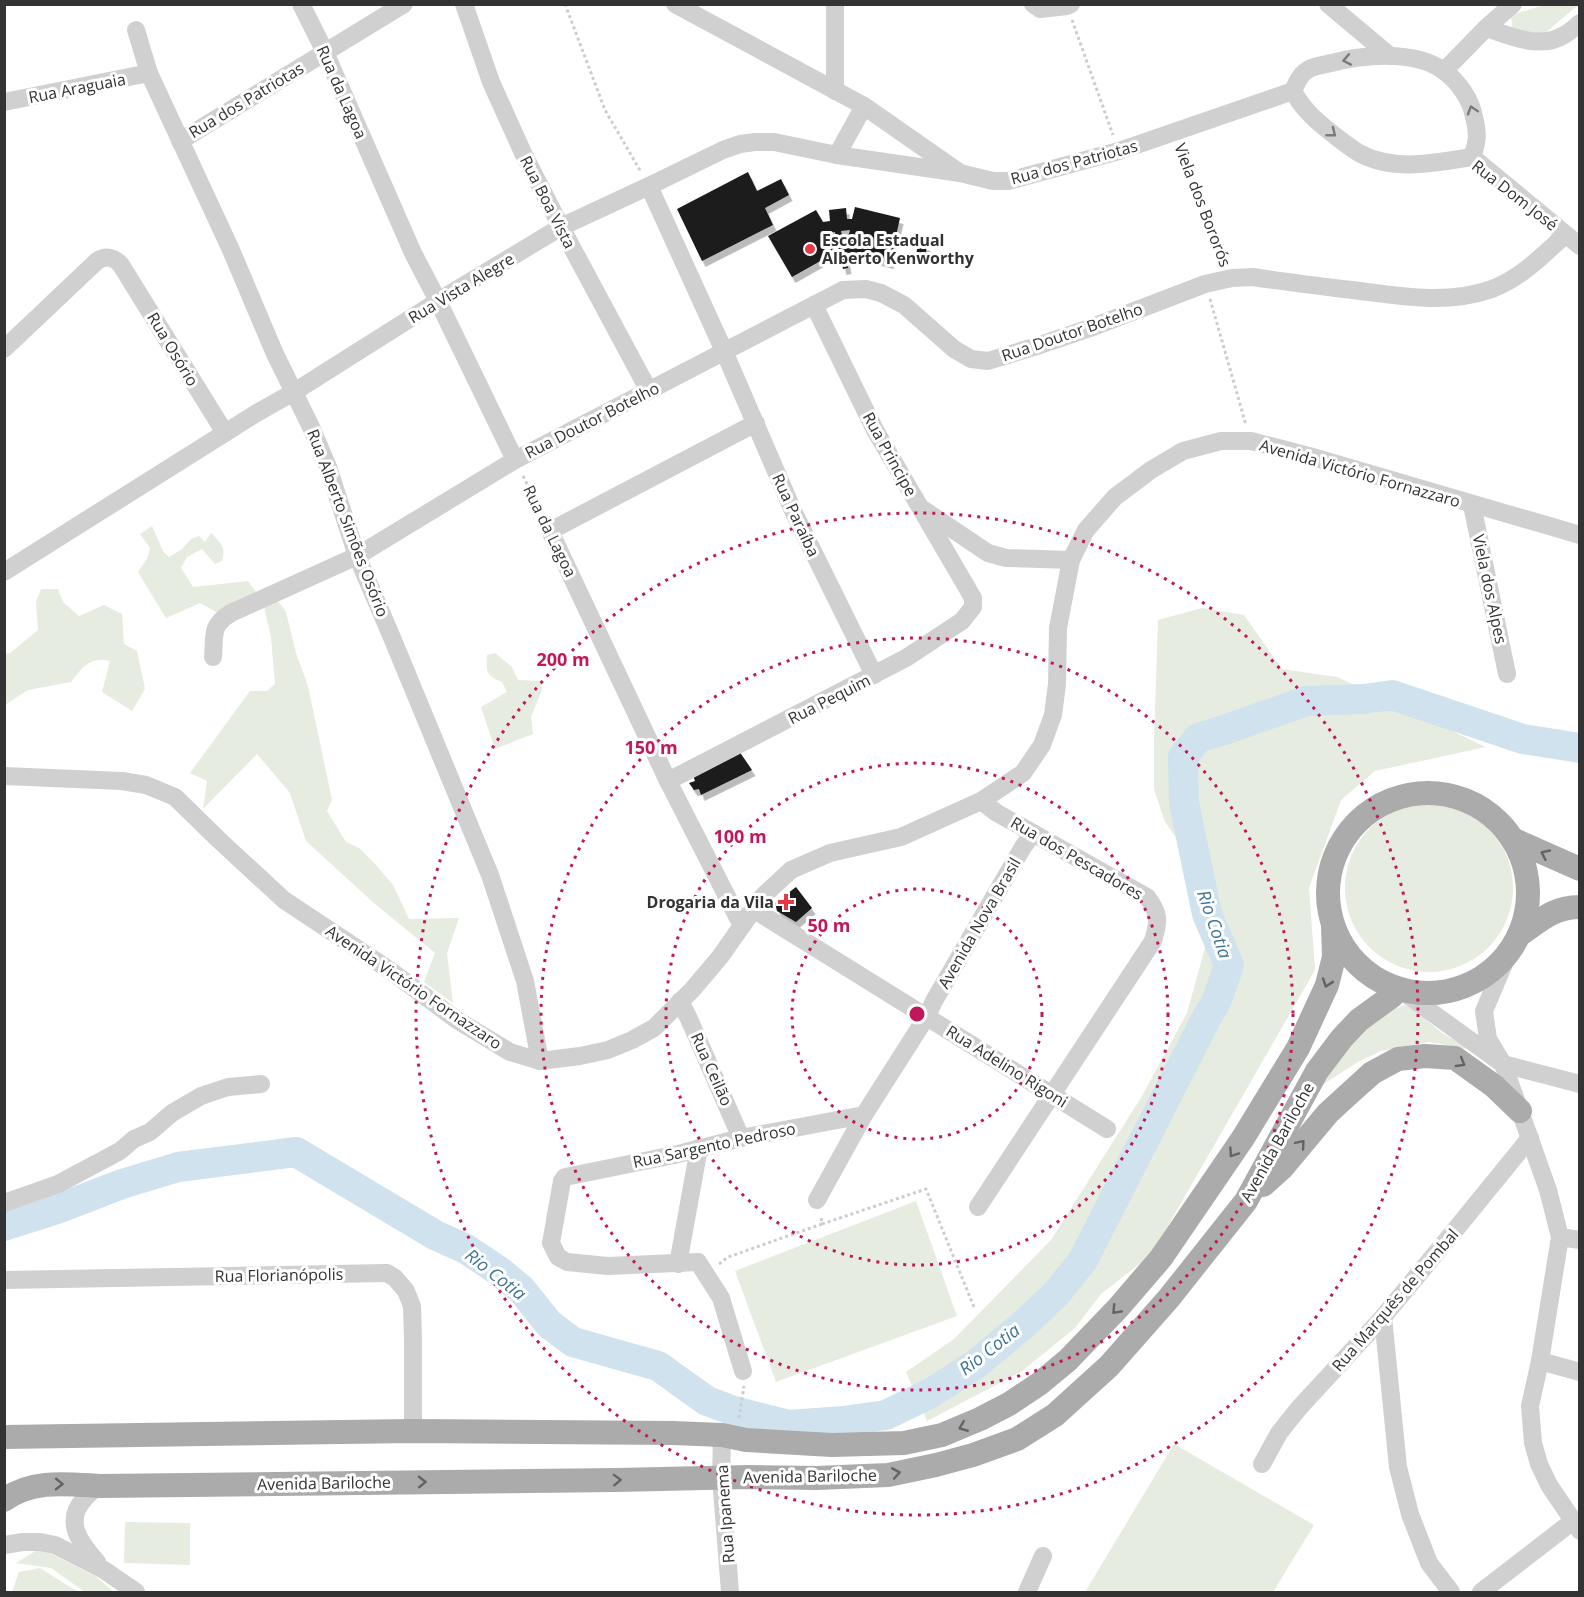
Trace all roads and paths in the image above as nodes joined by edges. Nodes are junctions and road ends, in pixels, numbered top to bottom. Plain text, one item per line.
1 (301, 4) edge
2 (404, 4) edge
3 (464, 4) edge
4 (565, 4) edge
5 (835, 4) edge
6 (1033, 4) edge
7 (1328, 4) edge
8 (1513, 4) edge
9 (1069, 5) edge
10 (682, 7) edge
11 (1580, 23) edge
12 (1486, 28) junction
13 (136, 30) dead end
14 (325, 52) junction
15 (1390, 56) junction
16 (1444, 71) junction
17 (149, 73) junction
18 (835, 90) junction
19 (1293, 91) junction
20 (4, 102) edge
21 (864, 106) junction
22 (1175, 132) junction
23 (180, 141) junction
24 (1119, 151) junction
25 (837, 155) junction
26 (1472, 157) junction
27 (960, 173) junction
28 (650, 186) junction
29 (561, 227) junction
30 (1572, 241) edge
31 (1232, 278) junction
32 (1205, 284) junction
33 (438, 301) junction
34 (814, 305) junction
35 (4, 349) edge
36 (724, 351) junction
37 (649, 391) junction
38 (294, 392) junction
39 (756, 423) junction
40 (225, 433) junction
41 (1251, 441) junction
42 (515, 460) junction
43 (1472, 505) junction
44 (920, 507) junction
45 (550, 531) junction
46 (1580, 535) edge
47 (357, 556) junction
48 (1071, 560) junction
49 (4, 572) edge
50 (973, 598) joint
51 (213, 657) dead end
52 (1507, 674) dead end
53 (874, 675) junction
54 (4, 776) edge
55 (668, 781) junction
56 (981, 801) junction
57 (1033, 833) junction
58 (1512, 839) junction
59 (1580, 869) edge
60 (1580, 908) edge
61 (753, 909) junction
62 (742, 926) junction
63 (1333, 926) junction
64 (1514, 944) junction
65 (1400, 991) junction
66 (680, 1001) junction
67 (927, 1016) junction
68 (540, 1061) junction
69 (1503, 1064) junction
70 (261, 1084) dead end
71 (1580, 1084) edge
72 (1053, 1094) junction
73 (1520, 1112) junction
74 (864, 1115) junction
75 (1107, 1129) dead end
76 (741, 1138) junction
77 (1530, 1138) junction
78 (699, 1148) junction
79 (818, 1200) joint
80 (1246, 1201) junction
81 (4, 1203) edge
82 (978, 1207) dead end
83 (822, 1224) junction
84 (1560, 1237) junction
85 (1580, 1240) edge
86 (678, 1264) junction
87 (705, 1274) junction
88 (4, 1280) edge
89 (974, 1307) dead end
90 (1383, 1317) junction
91 (1540, 1360) junction
92 (743, 1371) dead end
93 (1580, 1372) edge
94 (743, 1396) dead end
95 (739, 1419) dead end
96 (413, 1431) junction
97 (722, 1435) junction
98 (4, 1437) edge
99 (1262, 1464) dead end
100 (721, 1478) junction
101 (100, 1486) junction
102 (4, 1500) edge
103 (1577, 1524) edge
104 (4, 1545) edge
105 (1043, 1556) dead end
106 (104, 1570) junction
107 (136, 1593) edge
108 (730, 1593) edge
109 (1027, 1593) edge
110 (1451, 1593) edge
111 (1481, 1593) edge

1 - 14 street, Rua da Lagoa
2 - 14 street, Rua dos Patriotas
3 - 29 street, Rua Boa Vista
4 - 28 path
5 - 18 street
6 - 9 street
7 - 15 street
8 - 12 street
9 - 24 path
10 - 18 street, Rua dos Patriotas
11 - 12 street
12 - 16 street
13 - 17 street, Rua Alberto Simões Osório
14 - 23 street, Rua dos Patriotas
14 - 33 street, Rua da Lagoa
15 - 16 street
15 -> 19 street
26 -> 16 street
17 - 20 street, Rua Araguaia
17 - 23 street, Rua Alberto Simões Osório
18 - 21 street, Rua dos Patriotas
19 - 22 street, Rua dos Patriotas
19 -> 26 street, Rua Dom José
21 - 25 street
21 - 27 street, Rua dos Patriotas
22 - 24 street, Rua dos Patriotas
22 - 31 path, Viela dos Bororós
23 - 38 street, Rua Alberto Simões Osório
24 - 27 street, Rua dos Patriotas
25 - 27 street, Rua Vista Alegre
25 - 28 street, Rua Vista Alegre
26 - 30 street, Rua Dom José
28 - 29 street, Rua Vista Alegre
28 - 36 street, Rua Paraíba
29 - 33 street, Rua Vista Alegre
29 - 37 street, Rua Boa Vista
30 - 31 street, Rua Doutor Botelho
31 - 32 street, Rua Doutor Botelho
32 - 34 street, Rua Doutor Botelho
32 - 41 path
33 - 38 street, Rua Vista Alegre
33 - 42 street, Rua da Lagoa
34 - 36 street, Rua Doutor Botelho
34 - 44 street, Rua Principe
35 - 40 street, Rua Osório
36 - 37 street, Rua Doutor Botelho
36 - 39 street, Rua Paraíba
37 - 42 street, Rua Doutor Botelho
38 - 40 street, Rua Vista Alegre
38 - 47 street, Rua Alberto Simões Osório
39 - 45 street
39 - 53 street, Rua Paraíba
40 - 49 street, Rua Vista Alegre
41 - 43 street, Avenida Victório Fornazzaro
41 - 48 street, Avenida Victório Fornazzaro
42 - 45 path, Rua da Lagoa
42 - 47 street, Rua Doutor Botelho
43 - 46 street, Avenida Victório Fornazzaro
43 - 52 street, Viela dos Alpes
44 - 48 street
44 - 50 street, Rua Principe
45 - 55 street, Rua da Lagoa
47 - 51 street, Rua Doutor Botelho
47 - 68 street, Rua Alberto Simões Osório
48 - 56 street, Avenida Victório Fornazzaro
50 - 53 street, Rua Pequim
53 - 55 street, Rua Pequim
54 - 68 street, Avenida Victório Fornazzaro
55 - 62 street, Rua da Lagoa
56 - 57 street, Rua dos Pescadores
56 - 61 street, Avenida Victório Fornazzaro
57 - 67 street, Avenida Nova Brasil
57 - 72 street, Rua dos Pescadores
59 -> 58 main road
58 - 63 main road
58 - 64 main road
60 - 64 main road
61 - 62 street, Avenida Victório Fornazzaro
61 - 67 street, Rua Adelino Rigoni
62 - 66 street, Avenida Victório Fornazzaro
63 - 65 main road
63 -> 97 main road, Avenida Bariloche
64 - 65 main road
64 - 69 street
65 - 69 street
65 - 80 main road, Avenida Bariloche
66 - 68 street, Avenida Victório Fornazzaro
66 - 76 street, Rua Ceilão
67 - 72 street, Rua Adelino Rigoni
67 - 74 street, Avenida Nova Brasil
69 - 71 street
69 - 73 street
70 - 81 street
72 - 75 street, Rua Adelino Rigoni
72 - 82 street
73 - 77 street
80 -> 73 main road
74 - 76 street, Rua Sargento Pedroso
74 - 79 street, Avenida Nova Brasil
76 - 78 street, Rua Sargento Pedroso
77 - 84 street
77 - 90 street, Rua Marquês de Pombal
78 - 86 street
78 - 86 street, Rua Sargento Pedroso
79 - 83 path
100 -> 80 main road, Avenida Bariloche
83 - 87 path
83 - 89 path
84 - 85 street
84 - 91 street
86 - 87 street
87 - 92 street
88 - 96 street, Rua Florianópolis
90 - 99 street, Rua Marquês de Pombal
90 - 110 street
91 - 93 street
91 - 103 street
94 - 95 path
96 - 97 main road, Avenida Bariloche
96 - 98 main road, Avenida Bariloche
97 - 100 street, Rua Ipanema
101 -> 100 main road, Avenida Bariloche
100 - 108 street, Rua Ipanema
102 -> 101 main road, Avenida Bariloche
101 - 106 street
103 - 111 street
104 - 106 street
105 - 109 street
106 - 107 street

